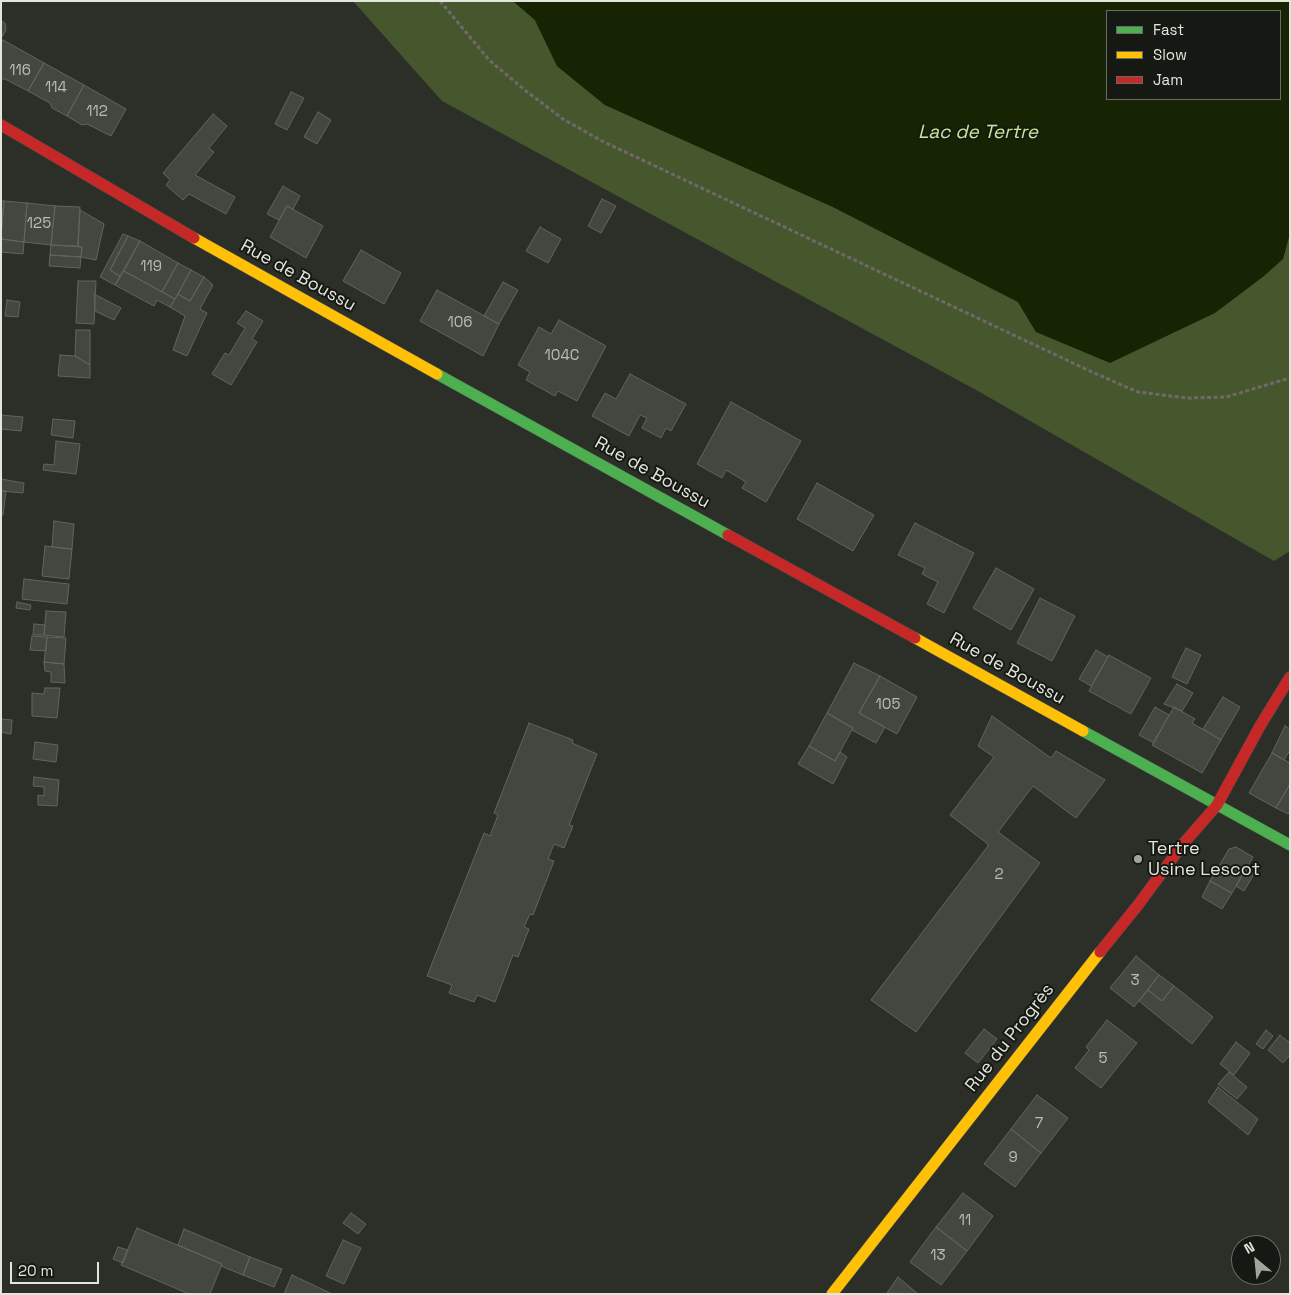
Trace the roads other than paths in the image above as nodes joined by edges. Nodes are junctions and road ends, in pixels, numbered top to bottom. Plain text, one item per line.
1 (1, 125) edge
2 (1290, 677) edge
3 (1217, 805) junction
4 (1290, 845) edge
5 (832, 1294) edge

1 - 3 street, Rue de Boussu
2 - 3 street, Rue du Progrès
3 - 4 street, Rue de Boussu
3 - 5 street, Rue du Progrès

